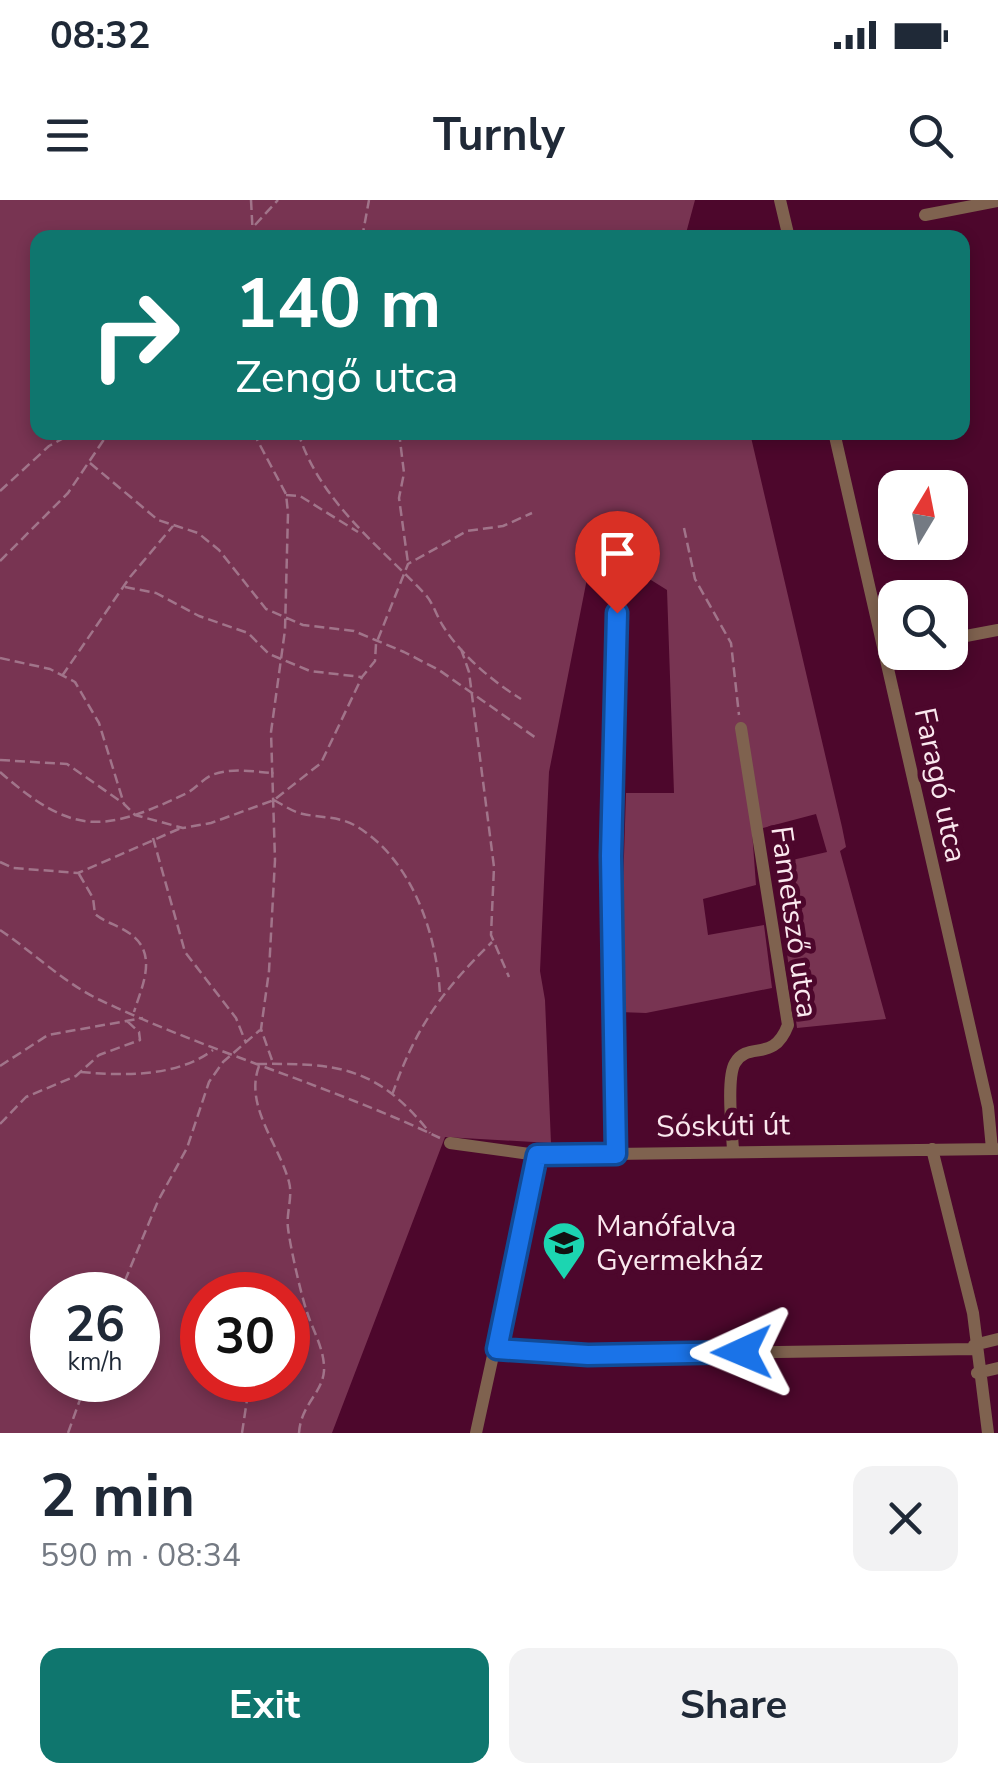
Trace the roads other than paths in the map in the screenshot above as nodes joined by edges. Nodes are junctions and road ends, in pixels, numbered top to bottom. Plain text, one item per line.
1 (780, 200) edge
2 (998, 200) edge
3 (925, 215) dead end
4 (787, 230) edge
5 (836, 440) edge
6 (617, 613) dead end
7 (998, 630) edge
8 (968, 636) edge
9 (741, 728) road end
10 (450, 1144) road end
11 (932, 1149) junction
12 (995, 1149) edge
13 (732, 1150) junction
14 (616, 1154) junction
15 (537, 1155) junction
16 (998, 1339) edge
17 (974, 1347) junction
18 (497, 1349) junction
19 (998, 1368) edge
20 (977, 1374) junction
21 (476, 1433) edge
22 (988, 1433) edge

1 - 4 street
2 - 3 street
5 - 12 street, Faragó utca
6 - 14 street
7 - 8 street
9 - 13 street, Fametsző utca
10 - 15 street, Sóskúti út
11 - 12 street, Sóskúti út
11 - 13 street, Sóskúti út
11 - 17 street
13 - 14 street, Sóskúti út
14 - 15 street, Sóskúti út
15 - 18 street
16 - 17 street
17 - 18 street
17 - 20 street
18 - 21 street
19 - 20 street
20 - 22 street

